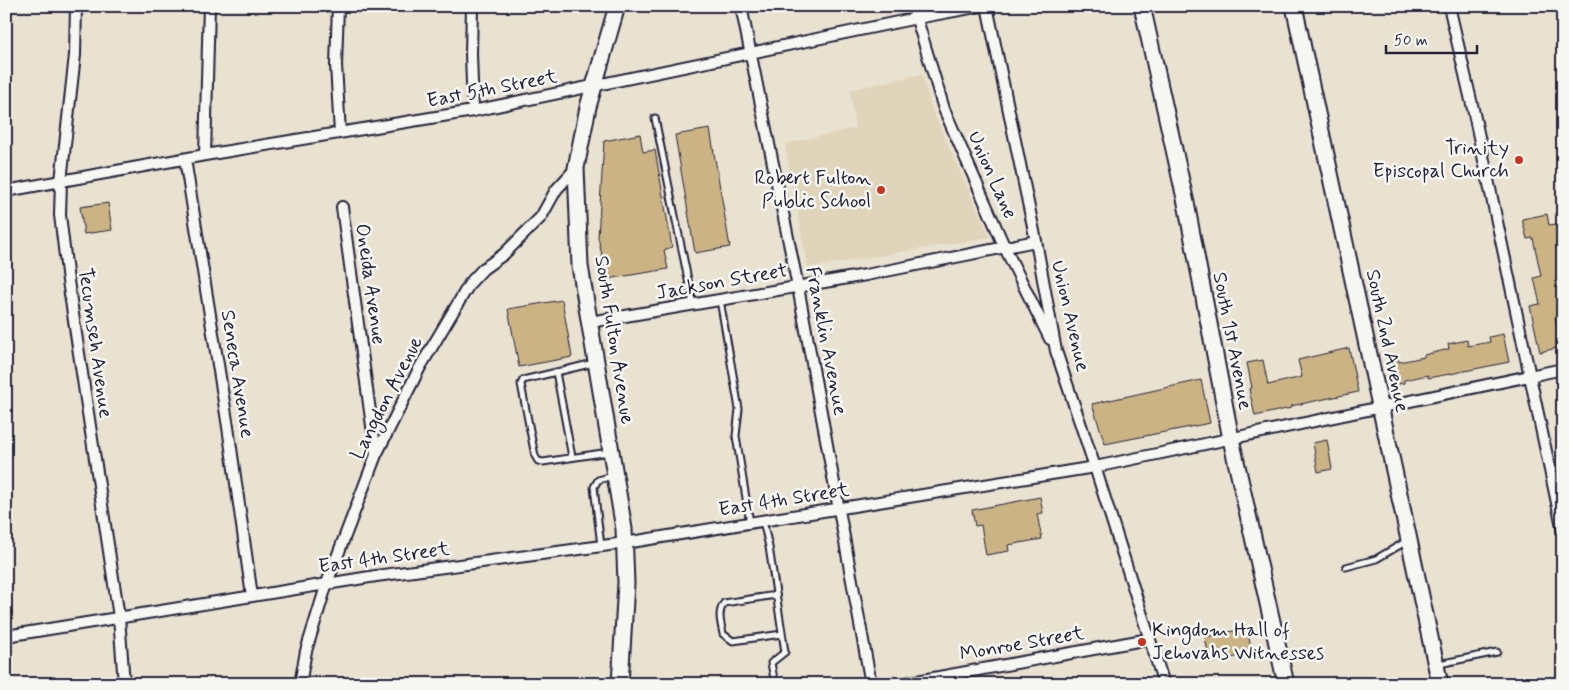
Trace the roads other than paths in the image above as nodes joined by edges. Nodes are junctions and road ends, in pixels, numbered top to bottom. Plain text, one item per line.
1 (76, 6) edge
2 (208, 6) edge
3 (338, 6) edge
4 (472, 6) edge
5 (617, 6) edge
6 (741, 6) edge
7 (913, 6) edge
8 (981, 6) edge
9 (986, 6) edge
10 (1142, 6) edge
11 (1294, 6) edge
12 (1449, 6) edge
13 (917, 18) junction
14 (751, 54) junction
15 (594, 87) junction
16 (473, 111) junction
17 (655, 118) dead end
18 (340, 133) junction
19 (205, 156) junction
20 (186, 159) junction
21 (576, 168) junction
22 (61, 181) junction
23 (6, 191) edge
24 (342, 207) dead end
25 (1036, 241) junction
26 (1005, 248) junction
27 (798, 287) junction
28 (720, 300) junction
29 (693, 305) junction
30 (590, 322) junction
31 (1056, 351) junction
32 (597, 362) junction
33 (1563, 369) edge
34 (556, 372) junction
35 (1529, 376) junction
36 (1381, 407) junction
37 (1231, 439) junction
38 (612, 451) junction
39 (376, 455) junction
40 (572, 458) junction
41 (1096, 467) junction
42 (615, 475) junction
43 (840, 509) junction
44 (763, 521) junction
45 (750, 523) junction
46 (1563, 532) edge
47 (1410, 540) junction
48 (625, 543) junction
49 (601, 546) junction
50 (1346, 567) dead end
51 (327, 584) junction
52 (776, 595) junction
53 (252, 596) junction
54 (118, 617) junction
55 (782, 634) junction
56 (6, 636) edge
57 (1149, 639) junction
58 (1497, 652) dead end
59 (1436, 664) junction
60 (124, 684) edge
61 (300, 684) edge
62 (620, 684) edge
63 (775, 684) edge
64 (871, 684) edge
65 (900, 684) edge
66 (1164, 684) edge
67 (1286, 684) edge
68 (1440, 684) edge

1 - 22 street, Tecumseh Avenue
2 - 19 street
3 - 18 street
4 - 16 street
5 - 15 street, South Fulton Avenue
6 - 14 street, Franklin Avenue
7 - 13 street, Union Lane
8 - 13 street, East 5th Street
9 - 25 street, Union Avenue
10 - 37 street, South 1st Avenue
11 - 36 street, South 2nd Avenue
12 - 35 street
13 - 14 street, East 5th Street
13 - 26 street, Union Lane
14 - 15 street, East 5th Street
14 - 27 street, Franklin Avenue
15 - 16 street, East 5th Street
15 - 21 street, South Fulton Avenue
16 - 18 street, East 5th Street
17 - 29 lane
18 - 19 street, East 5th Street
19 - 20 street, East 5th Street
20 - 22 street, East 5th Street
20 - 53 street, Seneca Avenue
21 - 30 street, South Fulton Avenue
21 - 39 street, Langdon Avenue
22 - 23 street, East 5th Street
22 - 54 street, Tecumseh Avenue
24 - 39 street, Oneida Avenue
25 - 26 street, Jackson Street
25 - 31 street, Union Avenue
26 - 27 street, Jackson Street
26 - 31 street, Union Lane
27 - 28 street, Jackson Street
27 - 43 street, Franklin Avenue
28 - 29 street, Jackson Street
28 - 45 lane
29 - 30 street, Jackson Street
30 - 32 street, South Fulton Avenue
31 - 41 street, Union Avenue
32 - 34 lane
32 - 38 street, South Fulton Avenue
33 - 35 street, East 4th Street
34 - 40 lane
34 - 40 lane
35 - 36 street, East 4th Street
35 - 46 street
36 - 37 street, East 4th Street
36 - 47 street, South 2nd Avenue
37 - 41 street, East 4th Street
37 - 67 street, South 1st Avenue
38 - 40 lane
38 - 42 street, South Fulton Avenue
39 - 51 street, Langdon Avenue
41 - 43 street, East 4th Street
41 - 57 street, Union Avenue
42 - 48 street, South Fulton Avenue
42 - 49 lane
43 - 44 street, East 4th Street
43 - 64 street, Franklin Avenue
44 - 45 street, East 4th Street
44 - 52 lane
45 - 48 street, East 4th Street
47 - 50 lane
47 - 59 street, South 2nd Avenue
48 - 49 street, East 4th Street
48 - 62 street, South Fulton Avenue
49 - 51 street, East 4th Street
51 - 53 street, East 4th Street
51 - 61 street, Langdon Avenue
52 - 55 lane
52 - 55 lane
53 - 54 street, East 4th Street
54 - 56 street, East 4th Street
54 - 60 street, Tecumseh Avenue
55 - 63 lane
57 - 65 street, Monroe Street
57 - 66 street, Union Avenue
58 - 59 lane
59 - 68 street, South 2nd Avenue

